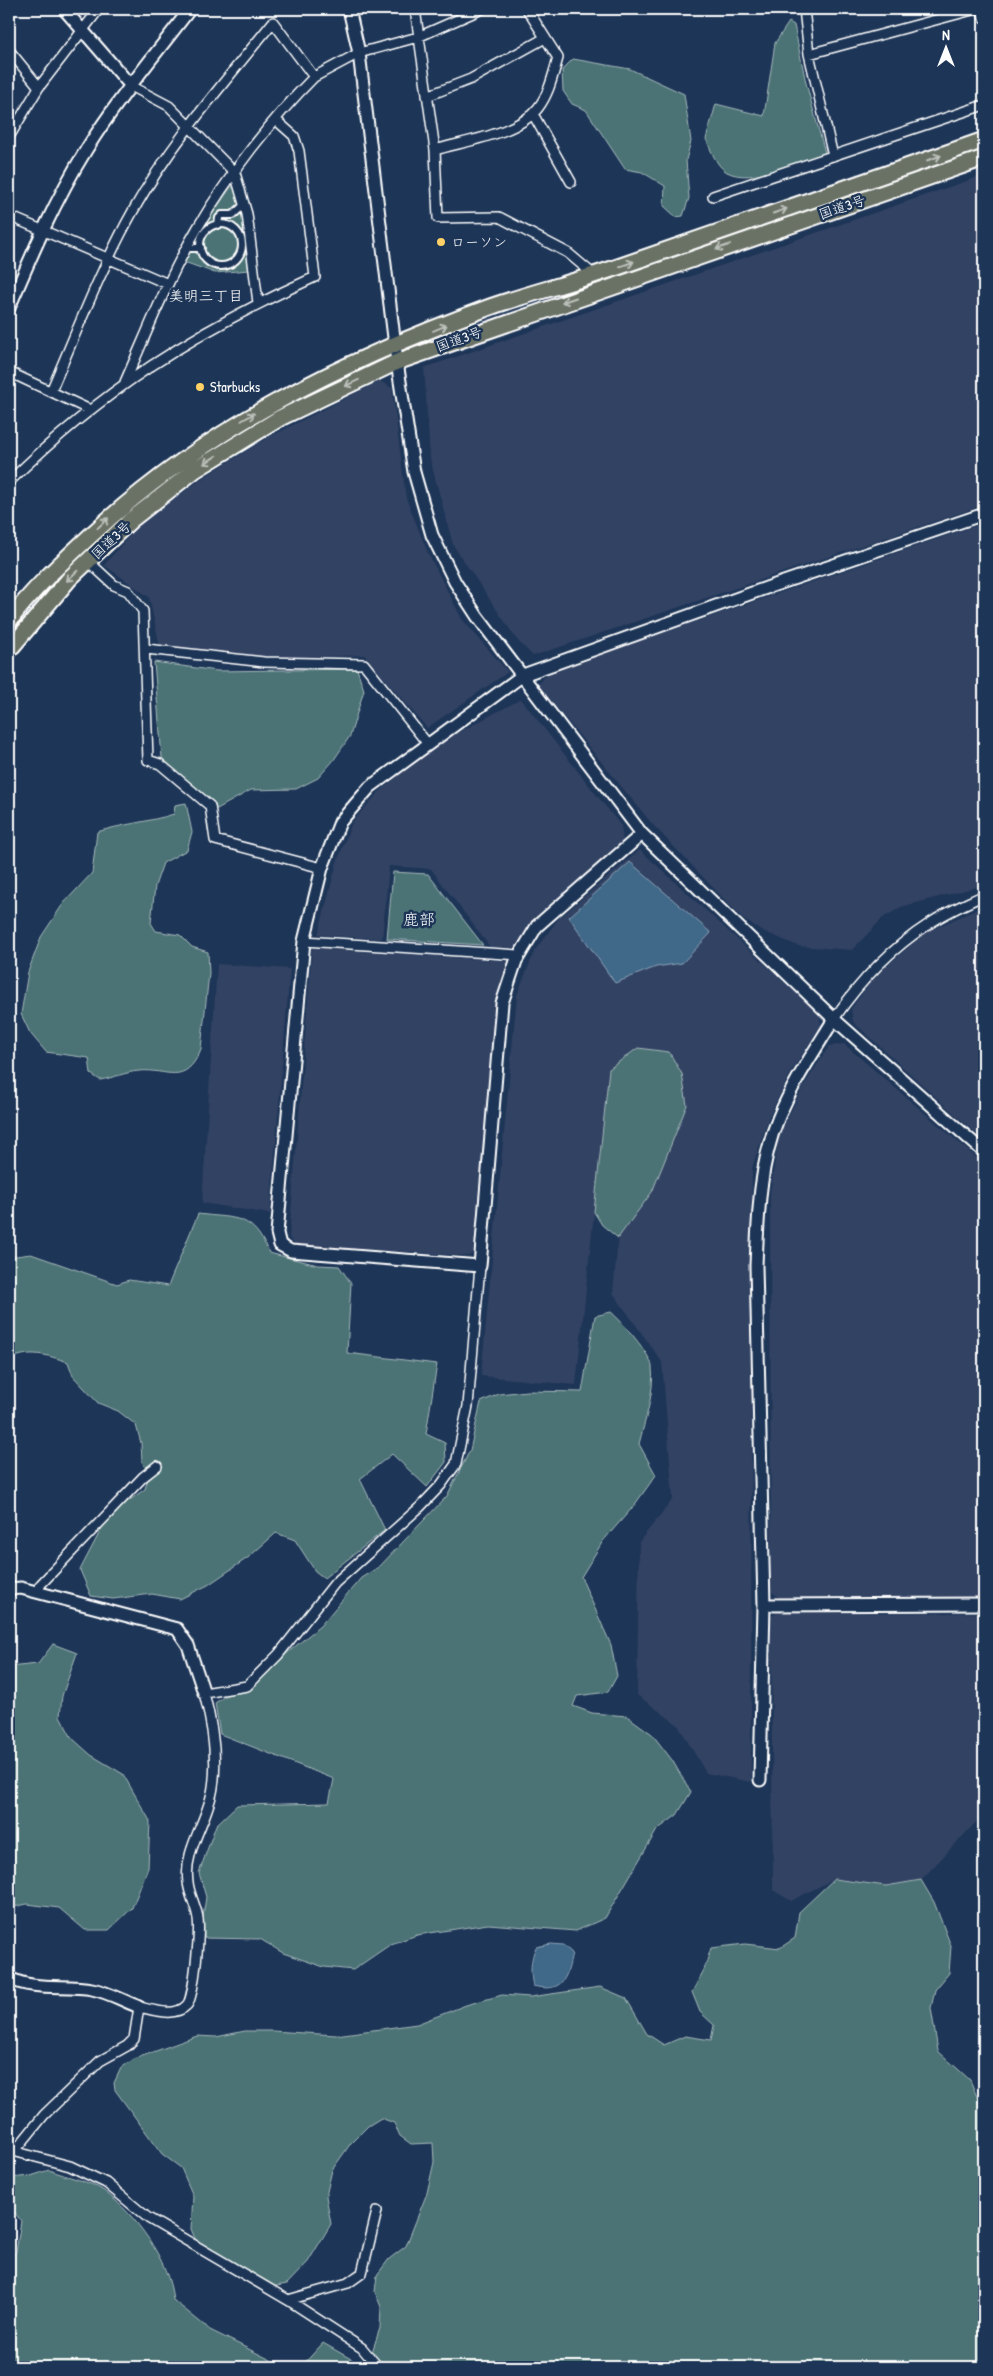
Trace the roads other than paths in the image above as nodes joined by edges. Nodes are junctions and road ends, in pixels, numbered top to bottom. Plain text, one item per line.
1 (64, 9) edge
2 (99, 9) edge
3 (190, 9) edge
4 (348, 9) edge
5 (415, 9) edge
6 (482, 9) edge
7 (526, 9) edge
8 (804, 9) edge
9 (976, 9) edge
10 (982, 9) edge
11 (984, 18) edge
12 (83, 31) junction
13 (418, 37) junction
14 (545, 38) junction
15 (9, 50) edge
16 (360, 53) junction
17 (809, 54) junction
18 (314, 77) junction
19 (131, 86) junction
20 (39, 87) junction
21 (427, 96) junction
22 (984, 105) edge
23 (532, 114) junction
24 (276, 120) junction
25 (189, 127) junction
26 (9, 137) edge
27 (984, 140) edge
28 (434, 150) junction
29 (833, 156) junction
30 (984, 158) edge
31 (235, 172) junction
32 (571, 182) dead end
33 (712, 196) dead end
34 (245, 204) junction
35 (9, 216) edge
36 (218, 225) junction
37 (42, 231) junction
38 (186, 248) junction
39 (201, 248) junction
40 (109, 259) junction
41 (594, 275) junction
42 (168, 284) junction
43 (258, 303) junction
44 (9, 308) edge
45 (394, 346) junction
46 (397, 362) junction
47 (9, 372) edge
48 (125, 382) junction
49 (51, 391) junction
50 (90, 410) junction
51 (9, 482) edge
52 (984, 514) edge
53 (88, 561) junction
54 (9, 621) edge
55 (146, 649) junction
56 (9, 650) edge
57 (523, 675) junction
58 (427, 743) junction
59 (642, 834) junction
60 (322, 868) junction
61 (984, 895) edge
62 (304, 941) junction
63 (519, 956) junction
64 (834, 1019) junction
65 (984, 1152) edge
66 (480, 1266) junction
67 (157, 1466) dead end
68 (9, 1589) edge
69 (37, 1592) junction
70 (984, 1604) edge
71 (764, 1605) junction
72 (204, 1693) junction
73 (760, 1780) dead end
74 (9, 1978) edge
75 (139, 2006) junction
76 (12, 2150) edge
77 (377, 2211) dead end
78 (288, 2300) junction
79 (378, 2367) edge

1 - 12 street
2 - 12 street
3 - 19 street
4 - 16 street
5 - 13 street
6 - 13 street
7 - 14 street
8 - 17 street
9 - 17 street
10 - 11 street
12 - 19 street
12 - 20 street
13 - 16 street
13 - 21 street
14 - 21 street
14 - 23 street
15 - 20 street
16 - 18 street
16 - 45 street
17 - 29 street
18 - 24 street
18 - 25 street
19 - 25 street
19 - 37 street
20 - 26 street
21 - 28 street
22 - 29 street
23 - 28 street
23 - 32 street
24 - 31 street
24 - 43 street
25 - 31 street
25 - 40 street
41 -> 27 highway, 国道3号
28 - 41 street
29 - 33 street
30 -> 46 highway, 国道3号
31 - 34 street
31 - 38 street
34 - 36 street
34 - 43 street
35 - 37 street
36 - 39 street
36 - 39 street
37 - 40 street
37 - 44 street
38 - 39 street
38 - 42 street
40 - 42 street
40 - 49 street
45 -> 41 highway, 国道3号
42 - 48 street
43 - 48 street
45 - 46 street
54 -> 45 highway, 国道3号
46 -> 53 highway, 国道3号
46 - 57 street
47 - 49 street
48 - 50 street
49 - 50 street
50 - 51 street
52 - 57 street
53 - 55 street
53 -> 56 highway, 国道3号
55 - 58 street
55 - 60 street
57 - 58 street
57 - 59 street
58 - 60 street
59 - 63 street
59 - 64 street
60 - 62 street
61 - 64 street
62 - 63 street
62 - 66 street
63 - 66 street
64 - 65 street
64 - 71 street
66 - 72 street
67 - 69 street
68 - 69 street
69 - 72 street
70 - 71 street
71 - 73 street
72 - 75 street
74 - 75 street
75 - 76 street
76 - 78 street
77 - 78 street
78 - 79 street

